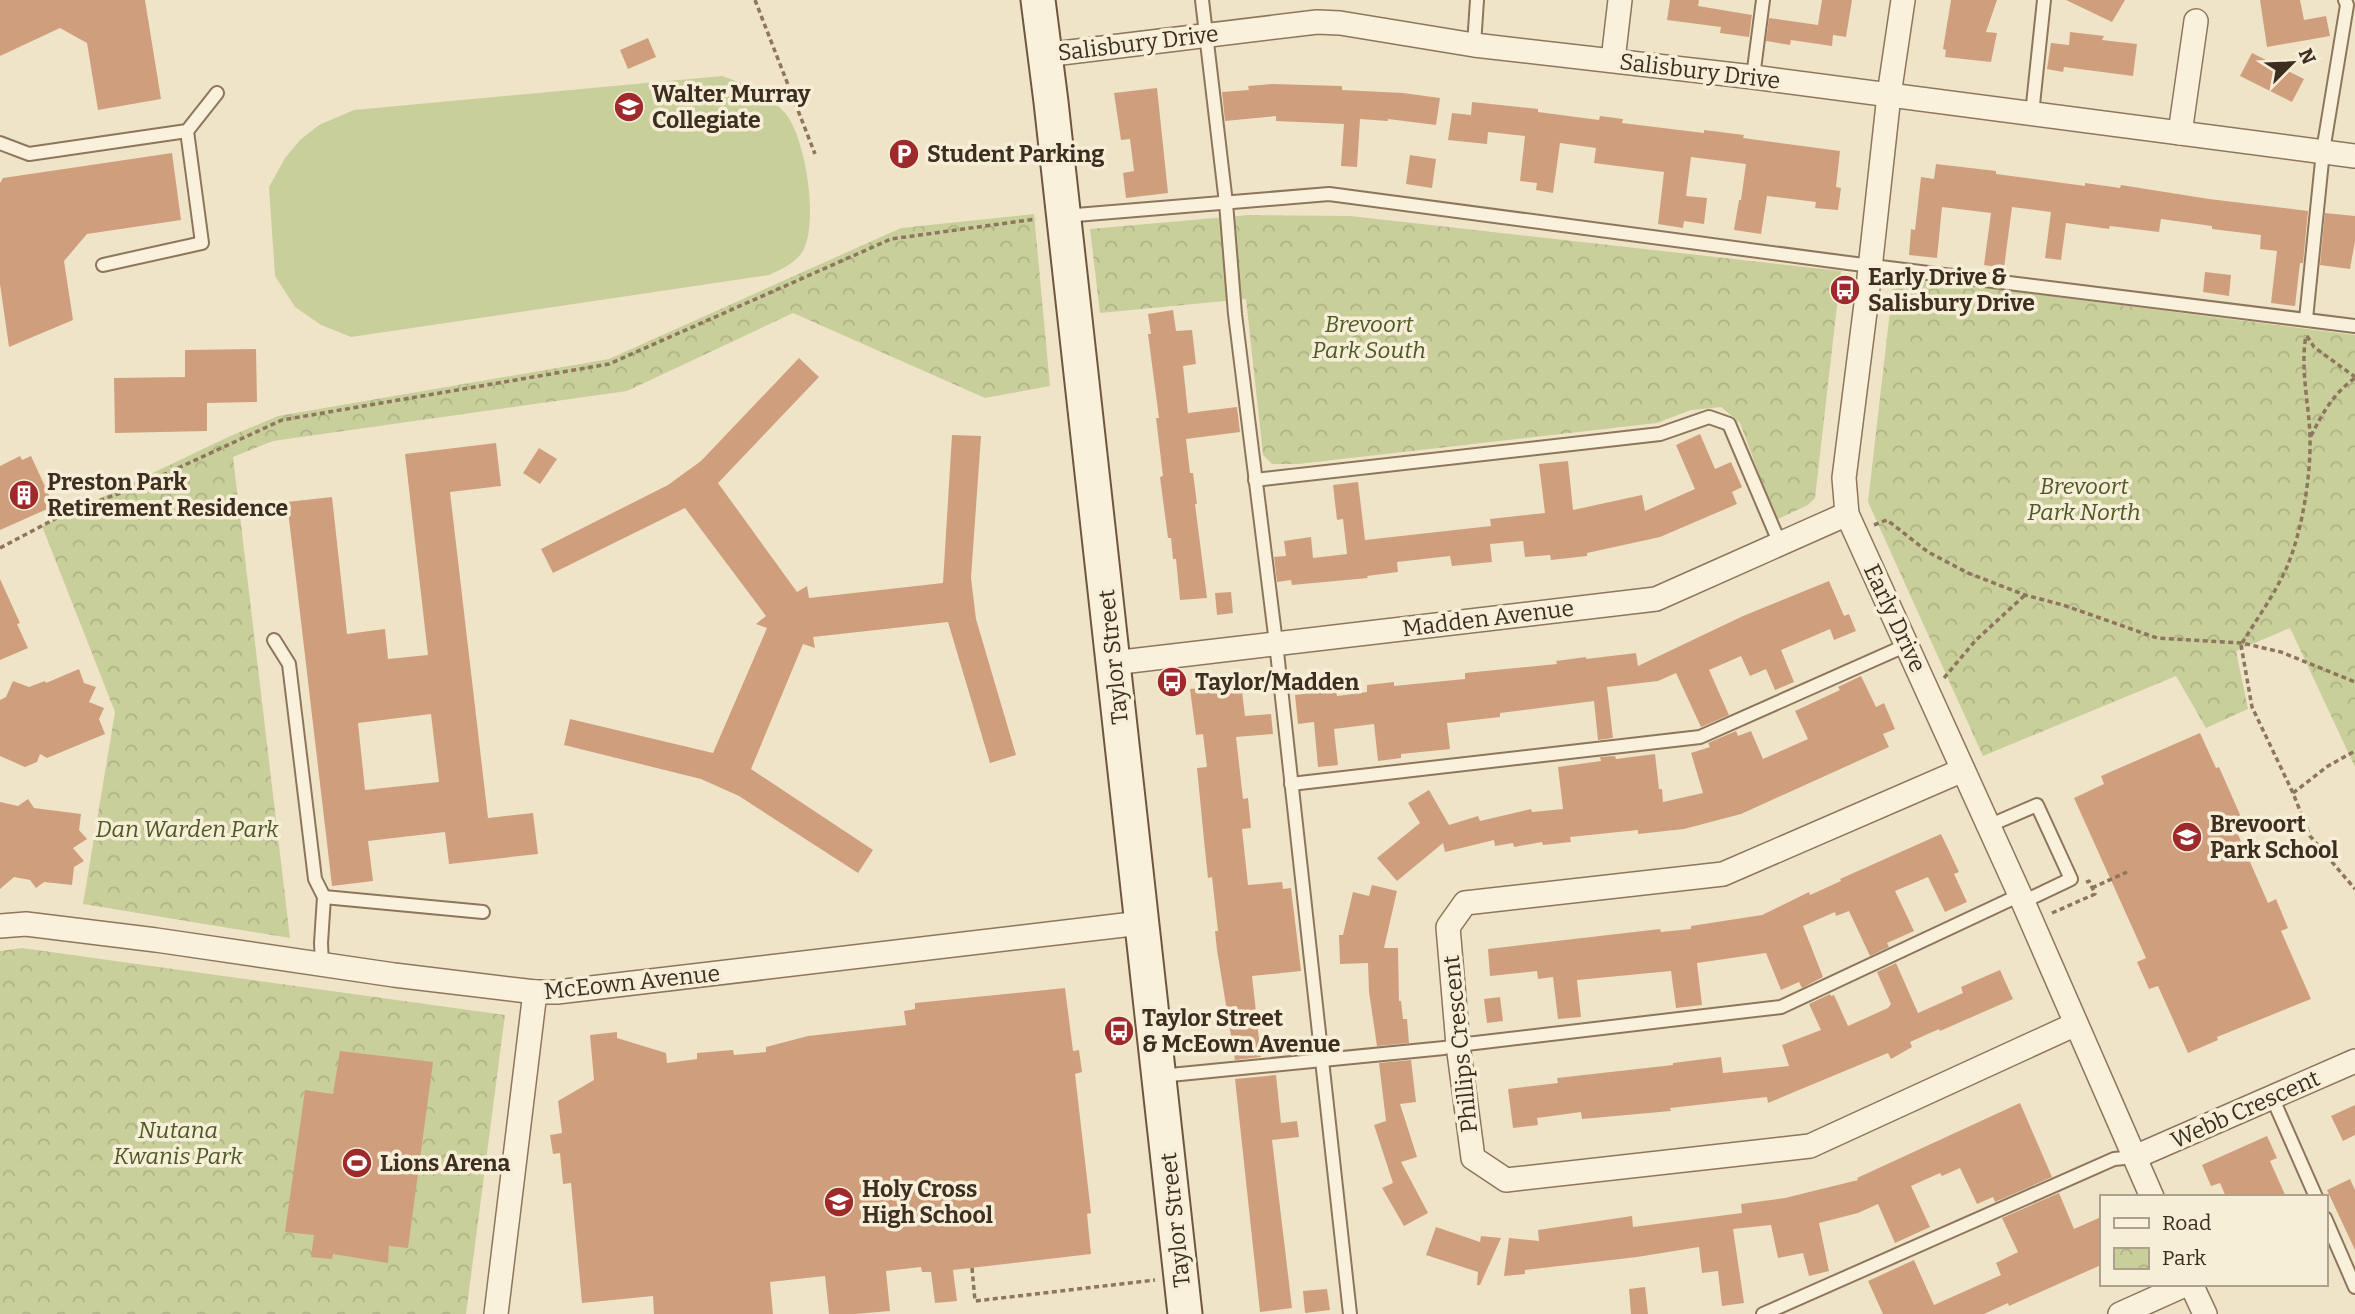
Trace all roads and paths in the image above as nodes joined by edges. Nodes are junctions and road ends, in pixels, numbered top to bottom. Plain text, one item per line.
1 (755, 0) edge
2 (1038, 0) edge
3 (1202, 0) edge
4 (1477, 0) edge
5 (1620, 0) edge
6 (1763, 0) edge
7 (1903, 0) edge
8 (2044, 0) edge
9 (2345, 0) edge
10 (1340, 11) edge
11 (2196, 21) dead end
12 (1206, 34) junction
13 (1474, 45) junction
14 (1045, 55) junction
15 (1612, 60) junction
16 (1753, 77) junction
17 (217, 93) dead end
18 (1889, 95) junction
19 (2032, 114) junction
20 (187, 131) junction
21 (2180, 133) junction
22 (0, 143) edge
23 (2323, 151) junction
24 (815, 154) dead end
25 (2355, 156) edge
26 (1226, 203) junction
27 (1064, 216) junction
28 (103, 265) dead end
29 (1870, 265) junction
30 (2306, 319) junction
31 (2355, 326) edge
32 (2306, 334) junction
33 (2355, 377) edge
34 (2310, 438) junction
35 (1255, 480) junction
36 (1847, 514) junction
37 (1875, 524) dead end
38 (1780, 544) junction
39 (0, 548) edge
40 (2025, 595) junction
41 (274, 640) dead end
42 (1276, 643) junction
43 (2241, 644) junction
44 (1907, 645) junction
45 (1113, 663) junction
46 (1944, 678) dead end
47 (2355, 682) edge
48 (2355, 751) edge
49 (1963, 770) junction
50 (1291, 784) junction
51 (2293, 793) junction
52 (1988, 826) junction
53 (2127, 872) dead end
54 (2092, 888) dead end
55 (2355, 889) edge
56 (324, 897) junction
57 (2021, 898) junction
58 (483, 912) dead end
59 (1141, 923) junction
60 (0, 926) edge
61 (322, 965) junction
62 (535, 992) junction
63 (2076, 1024) junction
64 (1458, 1045) junction
65 (2355, 1061) edge
66 (1321, 1062) junction
67 (1160, 1076) junction
68 (2272, 1097) junction
69 (2135, 1157) junction
70 (2151, 1195) edge
71 (2315, 1195) edge
72 (2327, 1227) edge
73 (972, 1268) dead end
74 (1181, 1278) junction
75 (2190, 1286) edge
76 (2193, 1286) edge
77 (2355, 1287) edge
78 (496, 1314) edge
79 (1185, 1314) edge
80 (1350, 1314) edge
81 (1763, 1314) edge
82 (2120, 1314) edge
83 (2204, 1314) edge

1 - 24 path
2 - 14 main road, Taylor Street
3 - 12 lane
4 - 13 lane
5 - 15 street
6 - 16 lane
7 - 18 street, Early Drive
8 - 19 lane
9 - 23 lane
10 - 12 street, Salisbury Drive
10 - 13 street, Salisbury Drive
11 - 21 street
12 - 14 street, Salisbury Drive
12 - 26 lane
13 - 15 street, Salisbury Drive
14 - 27 main road, Taylor Street
15 - 16 street, Salisbury Drive
16 - 18 street, Salisbury Drive
17 - 20 lane
18 - 19 street, Salisbury Drive
18 - 29 street, Early Drive
19 - 21 street, Salisbury Drive
20 - 22 lane
20 - 28 lane
21 - 23 street, Salisbury Drive
23 - 25 street, Salisbury Drive
23 - 30 lane
26 - 27 lane
26 - 29 lane
26 - 35 lane
27 - 39 path
27 - 45 main road, Taylor Street
29 - 30 lane
29 - 36 street, Early Drive
30 - 31 lane
30 - 32 path
32 - 33 path
32 - 34 path
33 - 34 path
34 - 43 path
35 - 38 lane
35 - 42 lane
36 - 38 street, Madden Avenue
36 - 44 street, Early Drive
37 - 40 path
38 - 42 street, Madden Avenue
40 - 43 path
40 - 46 path
41 - 56 lane
42 - 45 street, Madden Avenue
42 - 50 lane
43 - 47 path
43 - 51 path
44 - 49 street, Early Drive
44 - 50 lane
45 - 59 main road, Taylor Street
48 - 51 path
49 - 52 street, Early Drive
49 - 64 street, Phillips Crescent
50 - 66 lane
51 - 55 path
52 - 57 street, Early Drive
52 - 57 lane
53 - 54 path
56 - 58 lane
56 - 61 lane
57 - 63 street, Early Drive
57 - 64 lane
59 - 62 street, McEown Avenue
59 - 67 main road, Taylor Street
60 - 61 street, McEown Avenue
61 - 62 street, McEown Avenue
62 - 78 street
63 - 64 street, Phillips Crescent
63 - 69 street, Early Drive
64 - 66 lane
65 - 68 street, Webb Crescent
66 - 67 lane
66 - 80 lane
67 - 74 main road, Taylor Street
68 - 69 street, Webb Crescent
68 - 71 lane
69 - 70 street, Early Drive
69 - 81 lane
72 - 77 lane
73 - 74 path
74 - 79 main road, Taylor Street
75 - 82 street
76 - 83 street

